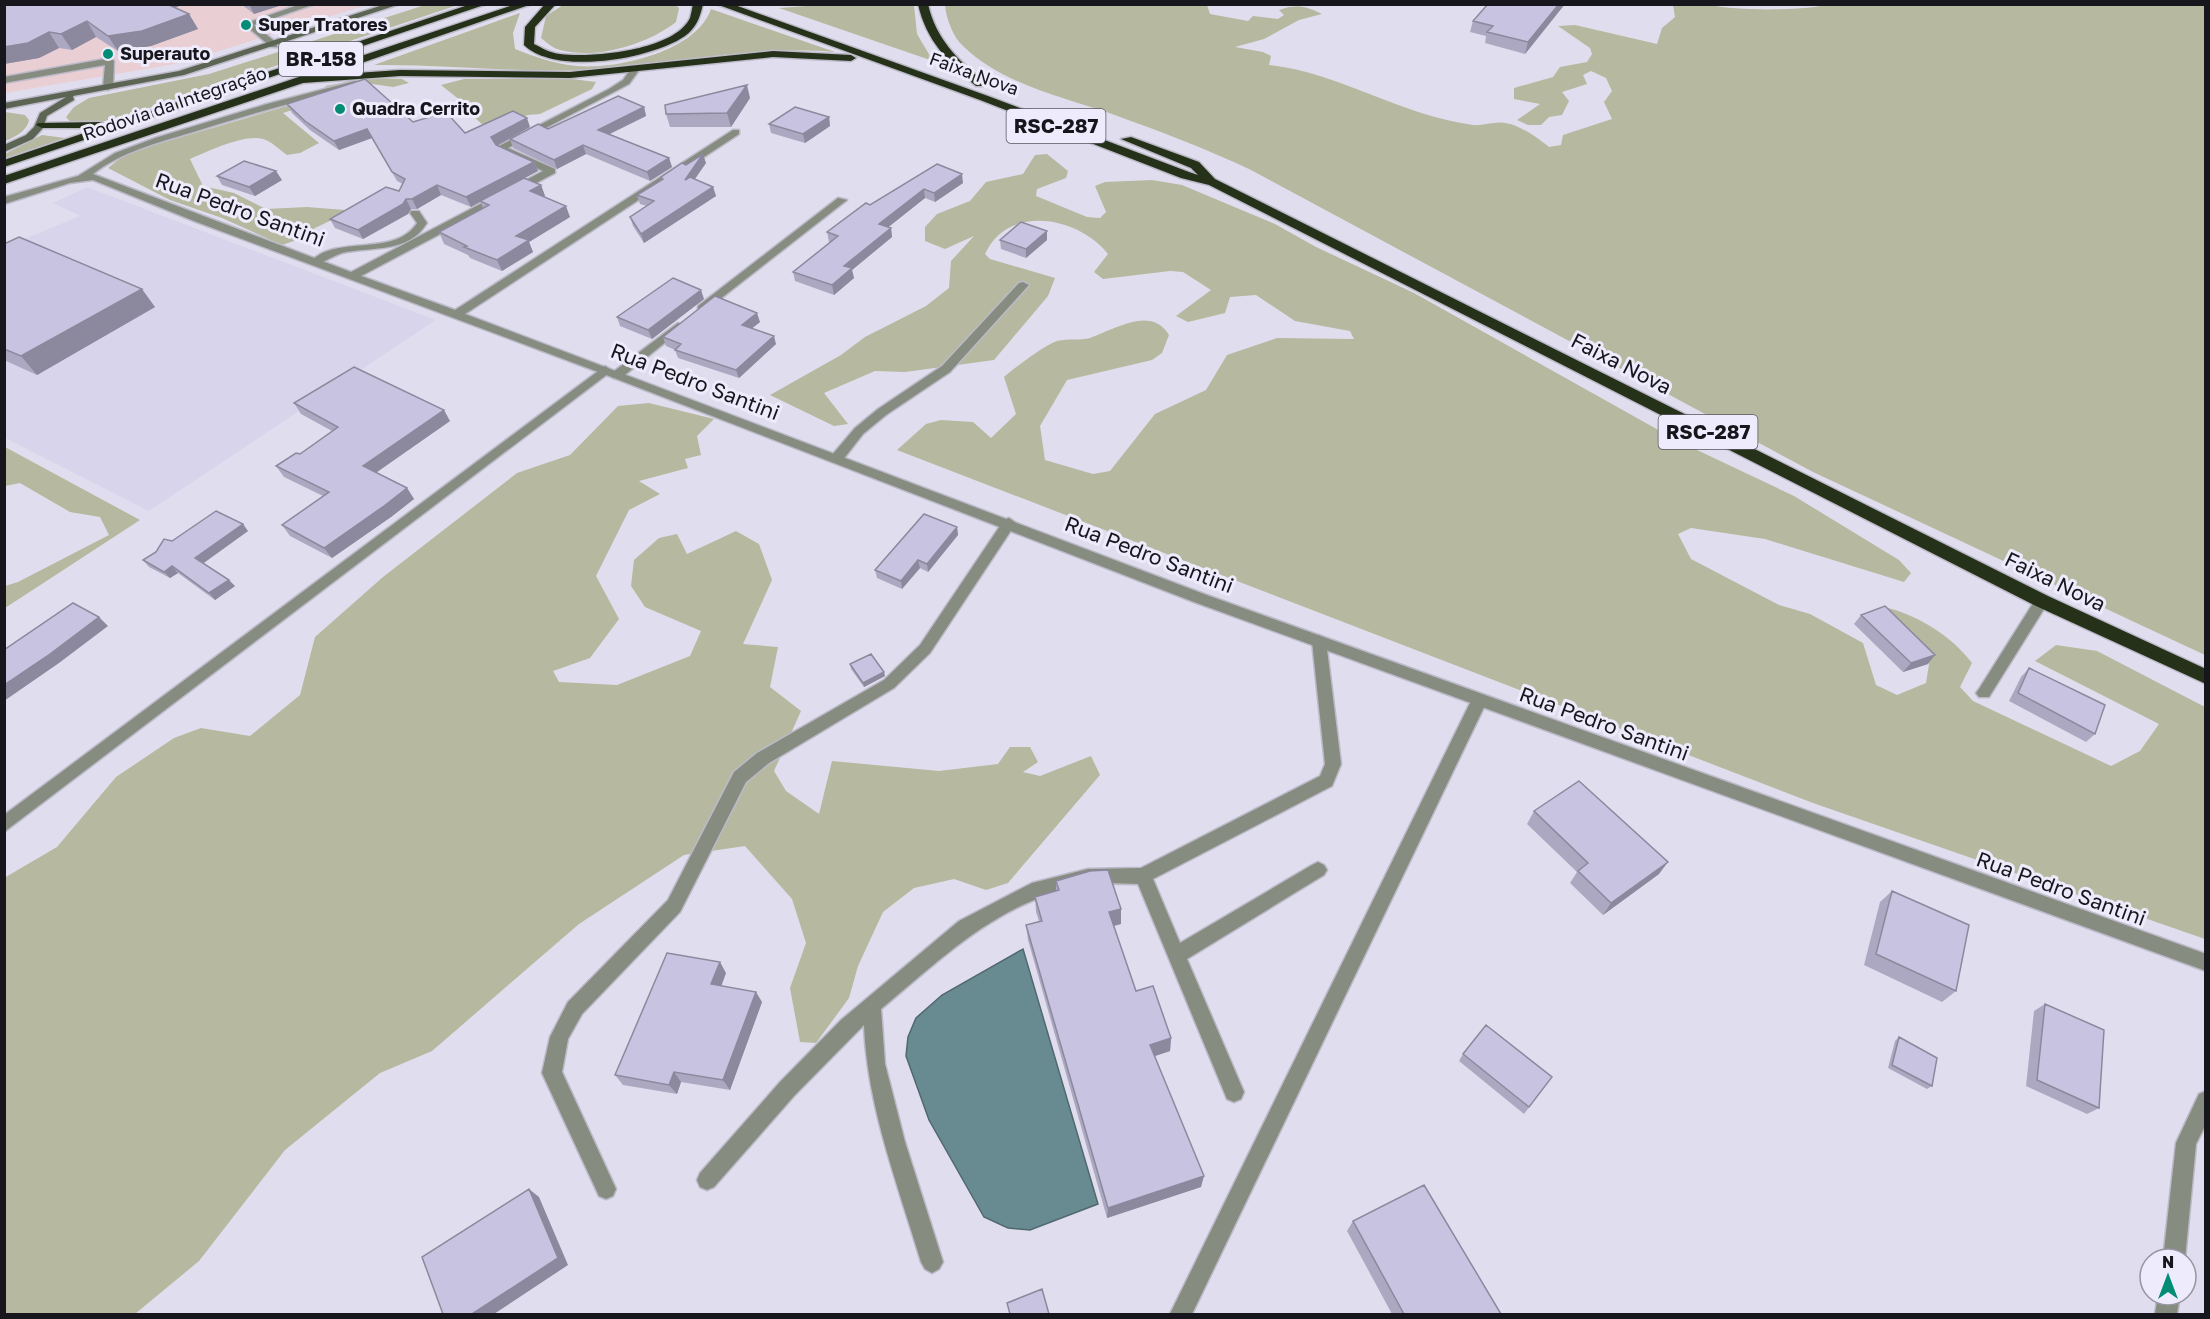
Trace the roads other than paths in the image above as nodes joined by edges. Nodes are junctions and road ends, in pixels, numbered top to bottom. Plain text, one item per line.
1 (311, 4) edge
2 (396, 4) edge
3 (482, 4) edge
4 (527, 4) edge
5 (551, 4) edge
6 (698, 4) edge
7 (721, 4) edge
8 (747, 4) edge
9 (923, 4) edge
10 (377, 7) edge
11 (274, 45) junction
12 (900, 67) junction
13 (635, 69) junction
14 (4, 80) edge
15 (300, 80) junction
16 (358, 84) edge
17 (980, 84) junction
18 (108, 87) junction
19 (4, 106) edge
20 (160, 113) junction
21 (43, 120) junction
22 (736, 132) dead end
23 (4, 149) edge
24 (4, 164) edge
25 (82, 178) junction
26 (4, 180) edge
27 (1212, 182) junction
28 (842, 200) dead end
29 (4, 201) edge
30 (415, 213) edge
31 (316, 261) junction
32 (354, 275) junction
33 (1023, 285) dead end
34 (457, 314) junction
35 (611, 372) junction
36 (837, 458) junction
37 (1009, 523) junction
38 (2042, 601) junction
39 (1319, 640) junction
40 (2205, 677) edge
41 (1984, 693) dead end
42 (1479, 701) junction
43 (4, 825) edge
44 (1318, 870) dead end
45 (1143, 876) junction
46 (1175, 956) junction
47 (2205, 963) edge
48 (872, 1005) junction
49 (1234, 1092) dead end
50 (2205, 1101) edge
51 (707, 1180) dead end
52 (606, 1189) dead end
53 (2175, 1247) edge
54 (932, 1262) dead end
55 (1181, 1314) edge

1 - 11 street
2 - 10 main road
3 - 20 highway, Rodovia da Integração / BR-158
4 - 15 highway, Rodovia da Integração / BR-158
5 - 6 highway
7 - 12 highway, Faixa Nova / RSC-287
8 - 17 highway, Faixa Nova / RSC-287
9 - 17 highway
10 - 11 main road
11 - 18 main road
12 - 13 highway
12 - 27 highway, Faixa Nova / RSC-287
13 - 15 highway
13 - 32 street
14 - 18 street
15 - 26 highway, Rodovia da Integração / BR-158
16 - 25 street
17 - 27 highway, Faixa Nova / RSC-287
18 - 19 main road
18 - 21 main road
19 - 21 main road
20 - 21 highway
20 - 24 highway, Rodovia da Integração / BR-158
21 - 23 main road
22 - 34 street
25 - 29 street
25 - 31 street, Rua Pedro Santini
27 - 38 highway, Faixa Nova / RSC-287
28 - 35 street
30 - 31 street
31 - 32 street, Rua Pedro Santini
32 - 34 street, Rua Pedro Santini
33 - 36 street
34 - 35 street, Rua Pedro Santini
35 - 36 street, Rua Pedro Santini
35 - 43 street
36 - 37 street, Rua Pedro Santini
37 - 39 street, Rua Pedro Santini
37 - 52 street
38 - 40 highway, Faixa Nova / RSC-287
38 - 41 street
39 - 42 street, Rua Pedro Santini
39 - 45 street
42 - 47 street, Rua Pedro Santini
42 - 55 street
44 - 46 street
45 - 46 street
45 - 48 street
46 - 49 street
48 - 51 street
48 - 54 street
50 - 53 street

